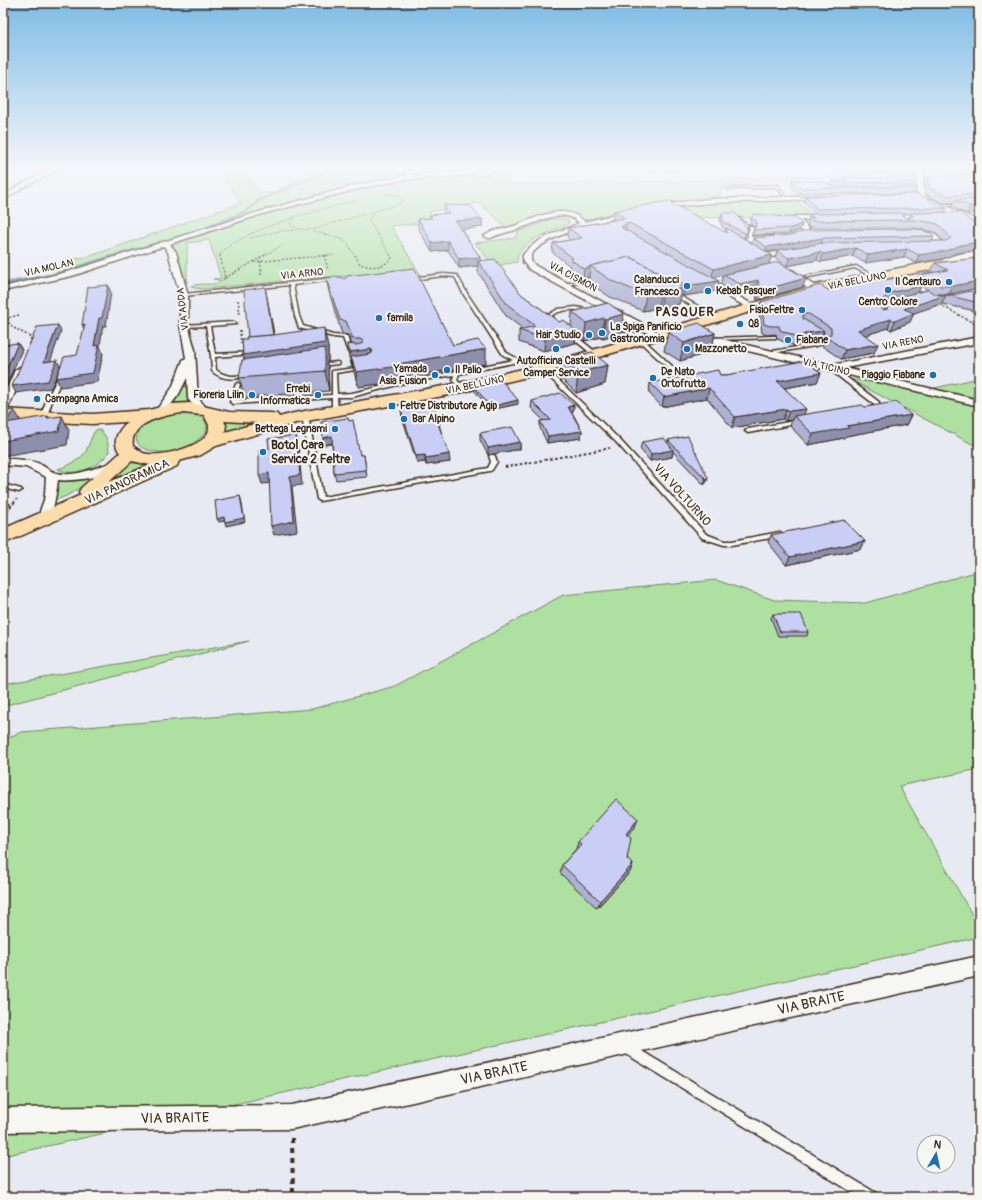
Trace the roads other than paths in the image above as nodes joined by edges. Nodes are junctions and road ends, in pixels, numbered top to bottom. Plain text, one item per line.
1 (224, 225) edge
2 (522, 225) edge
3 (582, 225) edge
4 (746, 225) edge
5 (802, 225) edge
6 (910, 229) edge
7 (808, 232) edge
8 (488, 236) dead end
9 (781, 238) edge
10 (166, 244) junction
11 (919, 245) edge
12 (751, 247) junction
13 (806, 249) edge
14 (979, 254) edge
15 (979, 260) edge
16 (944, 264) junction
17 (691, 272) edge
18 (888, 274) junction
19 (600, 276) edge
20 (874, 277) junction
21 (799, 278) junction
22 (405, 279) edge
23 (726, 279) edge
24 (340, 280) edge
25 (902, 282) edge
26 (711, 283) junction
27 (291, 284) junction
28 (564, 285) junction
29 (3, 288) edge
30 (815, 289) junction
31 (670, 292) edge
32 (184, 295) junction
33 (902, 300) edge
34 (752, 307) junction
35 (596, 313) edge
36 (881, 316) edge
37 (717, 318) junction
38 (611, 319) edge
39 (234, 323) dead end
40 (208, 325) junction
41 (558, 325) edge
42 (184, 326) junction
43 (809, 328) edge
44 (565, 330) edge
45 (674, 331) junction
46 (659, 336) junction
47 (774, 337) edge
48 (707, 339) junction
49 (641, 340) junction
50 (979, 340) edge
51 (30, 346) edge
52 (190, 352) junction
53 (255, 353) edge
54 (767, 353) junction
55 (595, 354) junction
56 (213, 356) junction
57 (352, 357) edge
58 (518, 361) junction
59 (337, 363) dead end
60 (314, 366) edge
61 (365, 367) edge
62 (65, 368) edge
63 (831, 368) junction
64 (544, 369) junction
65 (457, 372) junction
66 (251, 376) edge
67 (684, 380) edge
68 (238, 384) edge
69 (461, 388) junction
70 (335, 403) junction
71 (979, 403) edge
72 (3, 408) edge
73 (864, 411) edge
74 (207, 412) junction
75 (155, 413) junction
76 (3, 414) edge
77 (44, 416) junction
78 (299, 417) junction
79 (92, 419) junction
80 (809, 420) edge
81 (748, 430) dead end
82 (125, 435) junction
83 (209, 442) junction
84 (190, 453) junction
85 (492, 456) edge
86 (126, 458) junction
87 (3, 463) edge
88 (52, 476) junction
89 (3, 486) edge
90 (18, 490) dead end
91 (64, 511) junction
92 (46, 518) junction
93 (788, 532) edge
94 (3, 537) edge
95 (979, 966) edge
96 (622, 1045) junction
97 (3, 1120) edge
98 (872, 1197) edge

1 - 10 street, VIA MOLAN
2 - 8 street
3 - 28 street, VIA CISMON
4 - 12 lane
5 - 7 street
6 - 11 street
9 - 12 street
10 - 29 street, VIA MOLAN
10 - 32 street, VIA ADDA
12 - 13 street
12 - 21 street
14 - 16 street
15 - 16 main road, VIA BELLUNO
16 - 18 main road, VIA BELLUNO
17 - 26 street
18 - 20 main road, VIA BELLUNO
18 - 25 street
19 - 28 lane
20 - 21 lane
20 - 30 main road, VIA BELLUNO
21 - 30 street
22 - 58 lane
23 - 26 street
24 - 27 lane, VIA ARNO
26 - 34 street
27 - 32 lane, VIA ARNO
27 - 57 lane
28 - 46 street, VIA CISMON
30 - 34 main road, VIA BELLUNO
31 - 37 lane
32 - 42 street, VIA ADDA
33 - 36 lane
34 - 37 main road, VIA BELLUNO
35 - 41 lane
37 - 45 main road, VIA BELLUNO
38 - 49 lane
39 - 40 lane
40 - 42 lane
40 - 56 lane
42 - 52 street, VIA ADDA
43 - 54 lane
44 - 55 lane
45 - 46 main road, VIA BELLUNO
45 - 48 street, VIA TICINO
46 - 49 main road, VIA BELLUNO
47 - 48 lane
48 - 54 street, VIA TICINO
49 - 55 main road, VIA BELLUNO
49 - 67 lane
50 - 63 street, VIA RENO
51 - 72 street
52 - 74 street, VIA ADDA
52 - 75 street, VIA ADDA
53 - 56 lane
54 - 63 street, VIA TICINO
55 - 64 main road, VIA BELLUNO
56 - 66 lane
58 - 64 lane
58 - 65 lane
59 - 60 lane
61 - 70 lane
62 - 77 lane
63 - 71 street, VIA TICINO
63 - 73 lane
64 - 69 main road, VIA BELLUNO
64 - 93 lane, VIA VOLTURNO
65 - 69 lane
65 - 70 lane
68 - 70 lane
69 - 70 main road, VIA BELLUNO
70 - 78 main road, VIA BELLUNO
74 - 75 main road, VIA BELLUNO
74 - 78 main road, VIA BELLUNO
74 - 83 main road, VIA BELLUNO
75 - 79 main road
75 - 82 main road, VIA BELLUNO
76 - 77 main road
77 - 79 main road
78 - 83 main road, VIA BELLUNO
78 - 85 lane
79 - 82 main road
80 - 81 lane
82 - 86 main road
83 - 84 main road, VIA BELLUNO
84 - 86 main road, VIA BELLUNO
84 - 91 main road, VIA PANORAMICA
86 - 88 street
86 - 91 main road, VIA PANORAMICA
87 - 88 street
88 - 92 street
89 - 90 lane
91 - 92 main road, VIA PANORAMICA
92 - 94 main road, VIA PANORAMICA
95 - 96 street, VIA BRAITE
96 - 97 street, VIA BRAITE
96 - 98 lane

